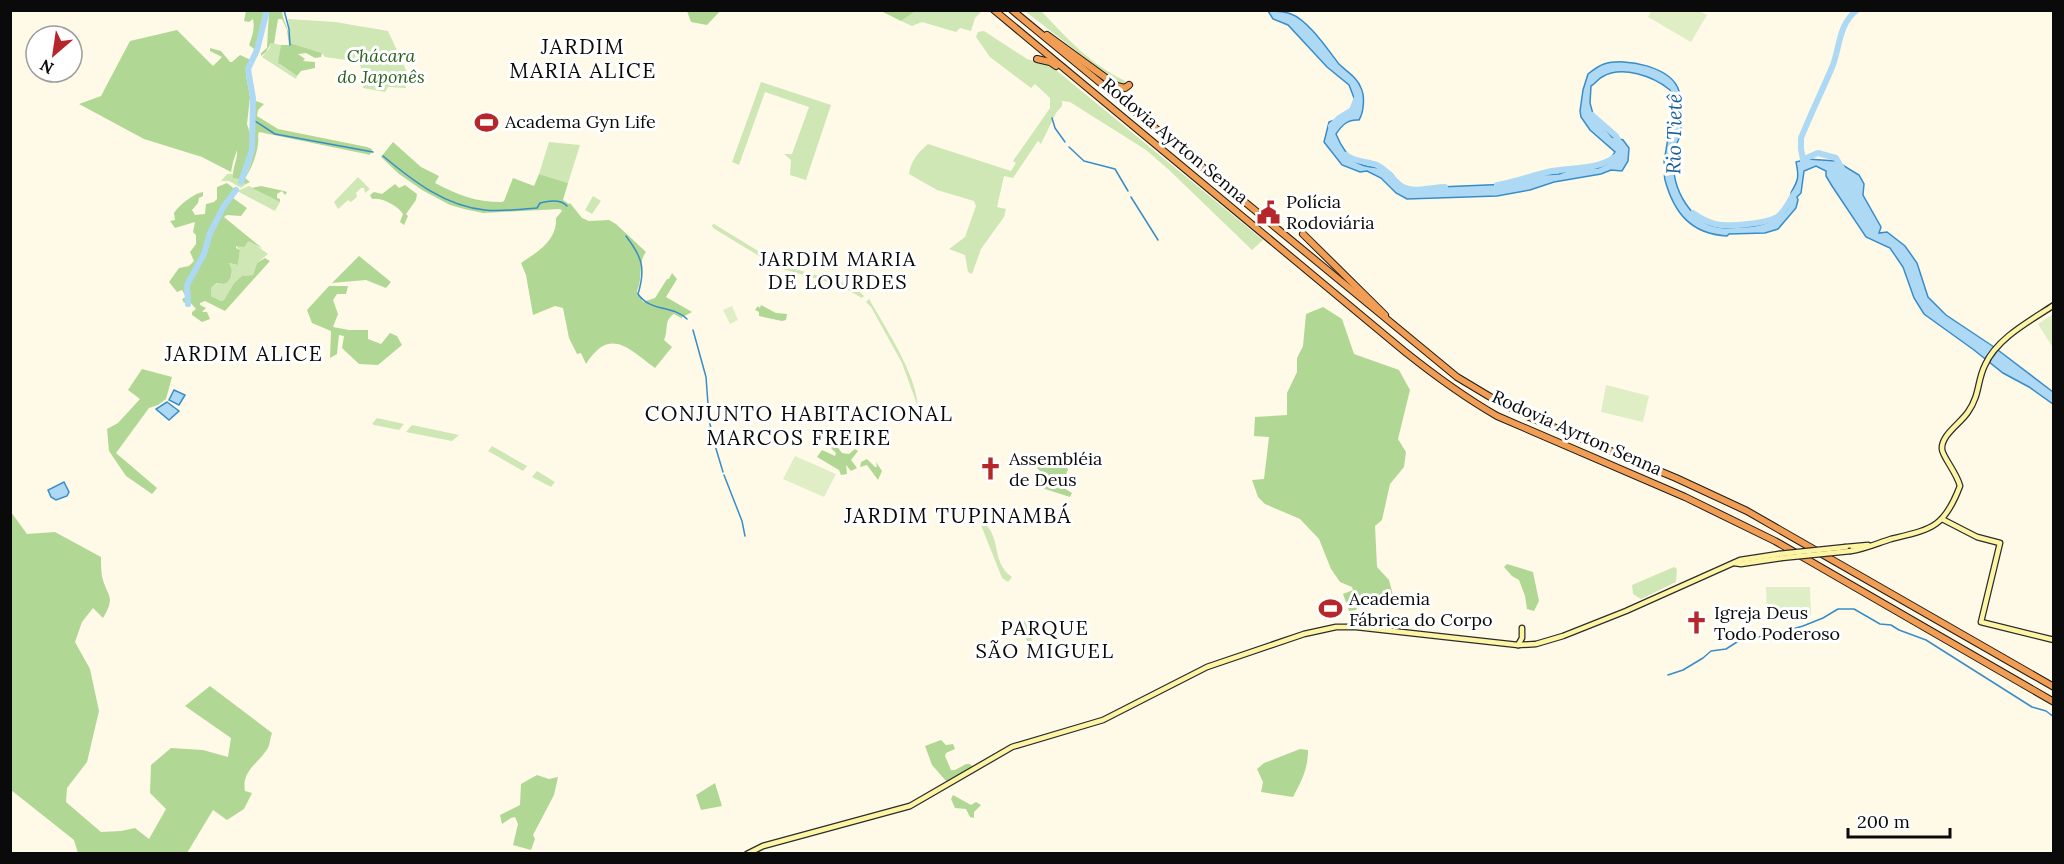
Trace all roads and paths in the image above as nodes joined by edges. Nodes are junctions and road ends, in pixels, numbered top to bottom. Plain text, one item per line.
1 (994, 10) edge
2 (1012, 10) edge
3 (1038, 31) junction
4 (1040, 49) junction
5 (1129, 85) dead end
6 (1114, 110) junction
7 (1302, 234) dead end
8 (2054, 305) edge
9 (1393, 325) junction
10 (1942, 519) junction
11 (1874, 544) junction
12 (1780, 556) junction
13 (1522, 628) dead end
14 (2054, 640) edge
15 (1518, 645) junction
16 (2054, 687) edge
17 (2054, 702) edge
18 (747, 854) edge

1 - 4 highway, Rodovia Ayrton Senna
2 - 3 highway, Rodovia Ayrton Senna
3 - 5 highway
3 - 9 highway, Rodovia Ayrton Senna
4 - 6 highway, Rodovia Ayrton Senna
4 - 6 highway
6 - 17 highway, Rodovia Ayrton Senna
7 - 9 highway
8 - 10 main road
9 - 16 highway, Rodovia Ayrton Senna
10 - 11 main road
10 - 14 main road
11 - 12 main road, bridge
11 - 12 main road, bridge
12 - 15 main road
13 - 15 main road
15 - 18 main road

